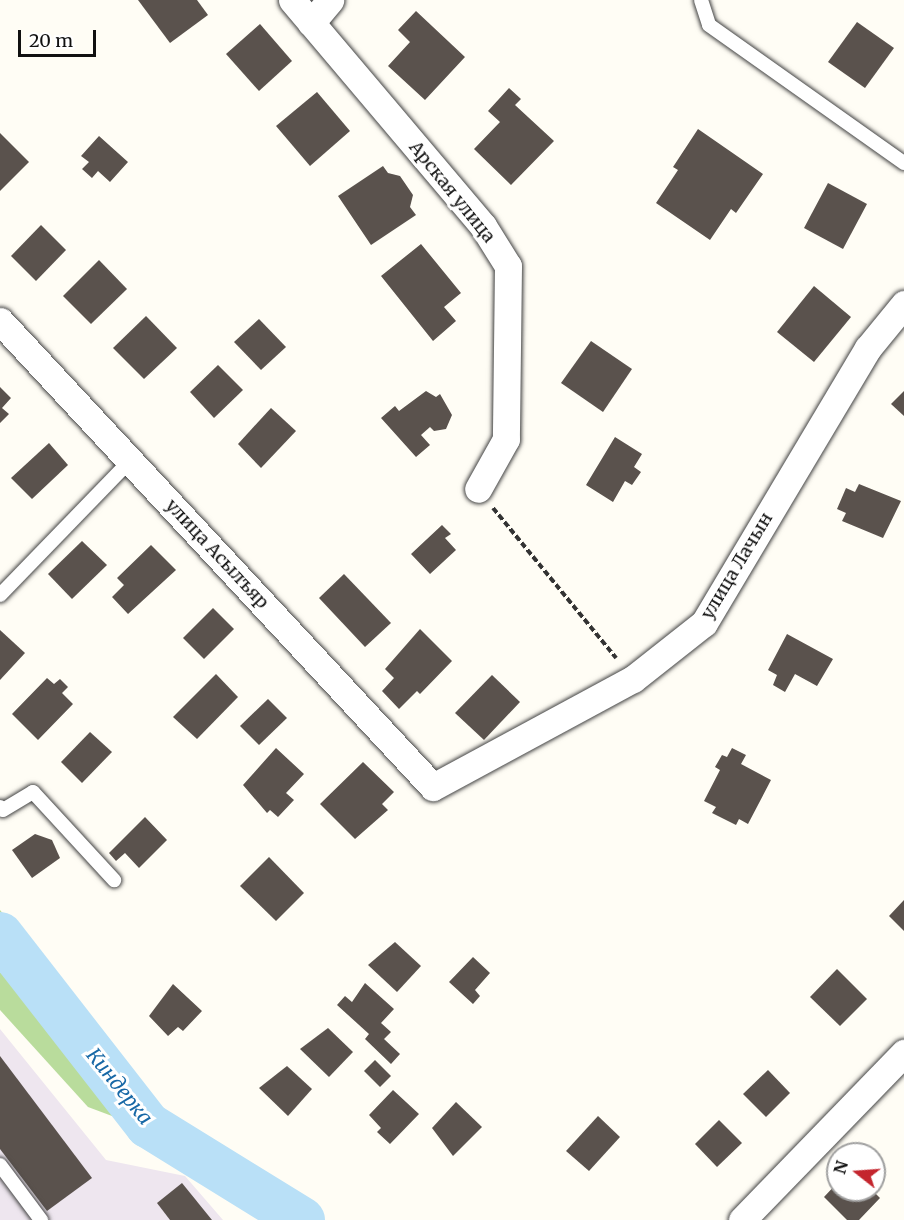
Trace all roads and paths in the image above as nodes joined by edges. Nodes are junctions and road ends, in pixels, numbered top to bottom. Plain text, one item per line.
1 (292, 0) edge
2 (330, 0) edge
3 (701, 0) edge
4 (311, 23) junction
5 (904, 163) edge
6 (904, 304) edge
7 (0, 321) edge
8 (130, 461) junction
9 (478, 489) joint
10 (0, 595) edge
11 (633, 679) junction
12 (434, 787) joint
13 (0, 807) edge
14 (114, 880) dead end
15 (904, 1053) edge
16 (0, 1165) edge
17 (41, 1220) edge
18 (741, 1220) edge

1 - 4 street, Арская улица
2 - 4 street
3 - 5 lane
4 - 9 street, Арская улица
6 - 11 street, улица Лачын
7 - 8 street, улица Асылъяр
8 - 10 lane
8 - 12 street, улица Асылъяр
9 - 11 path
11 - 12 street, улица Лачын
13 - 14 lane
15 - 18 street
16 - 17 lane

